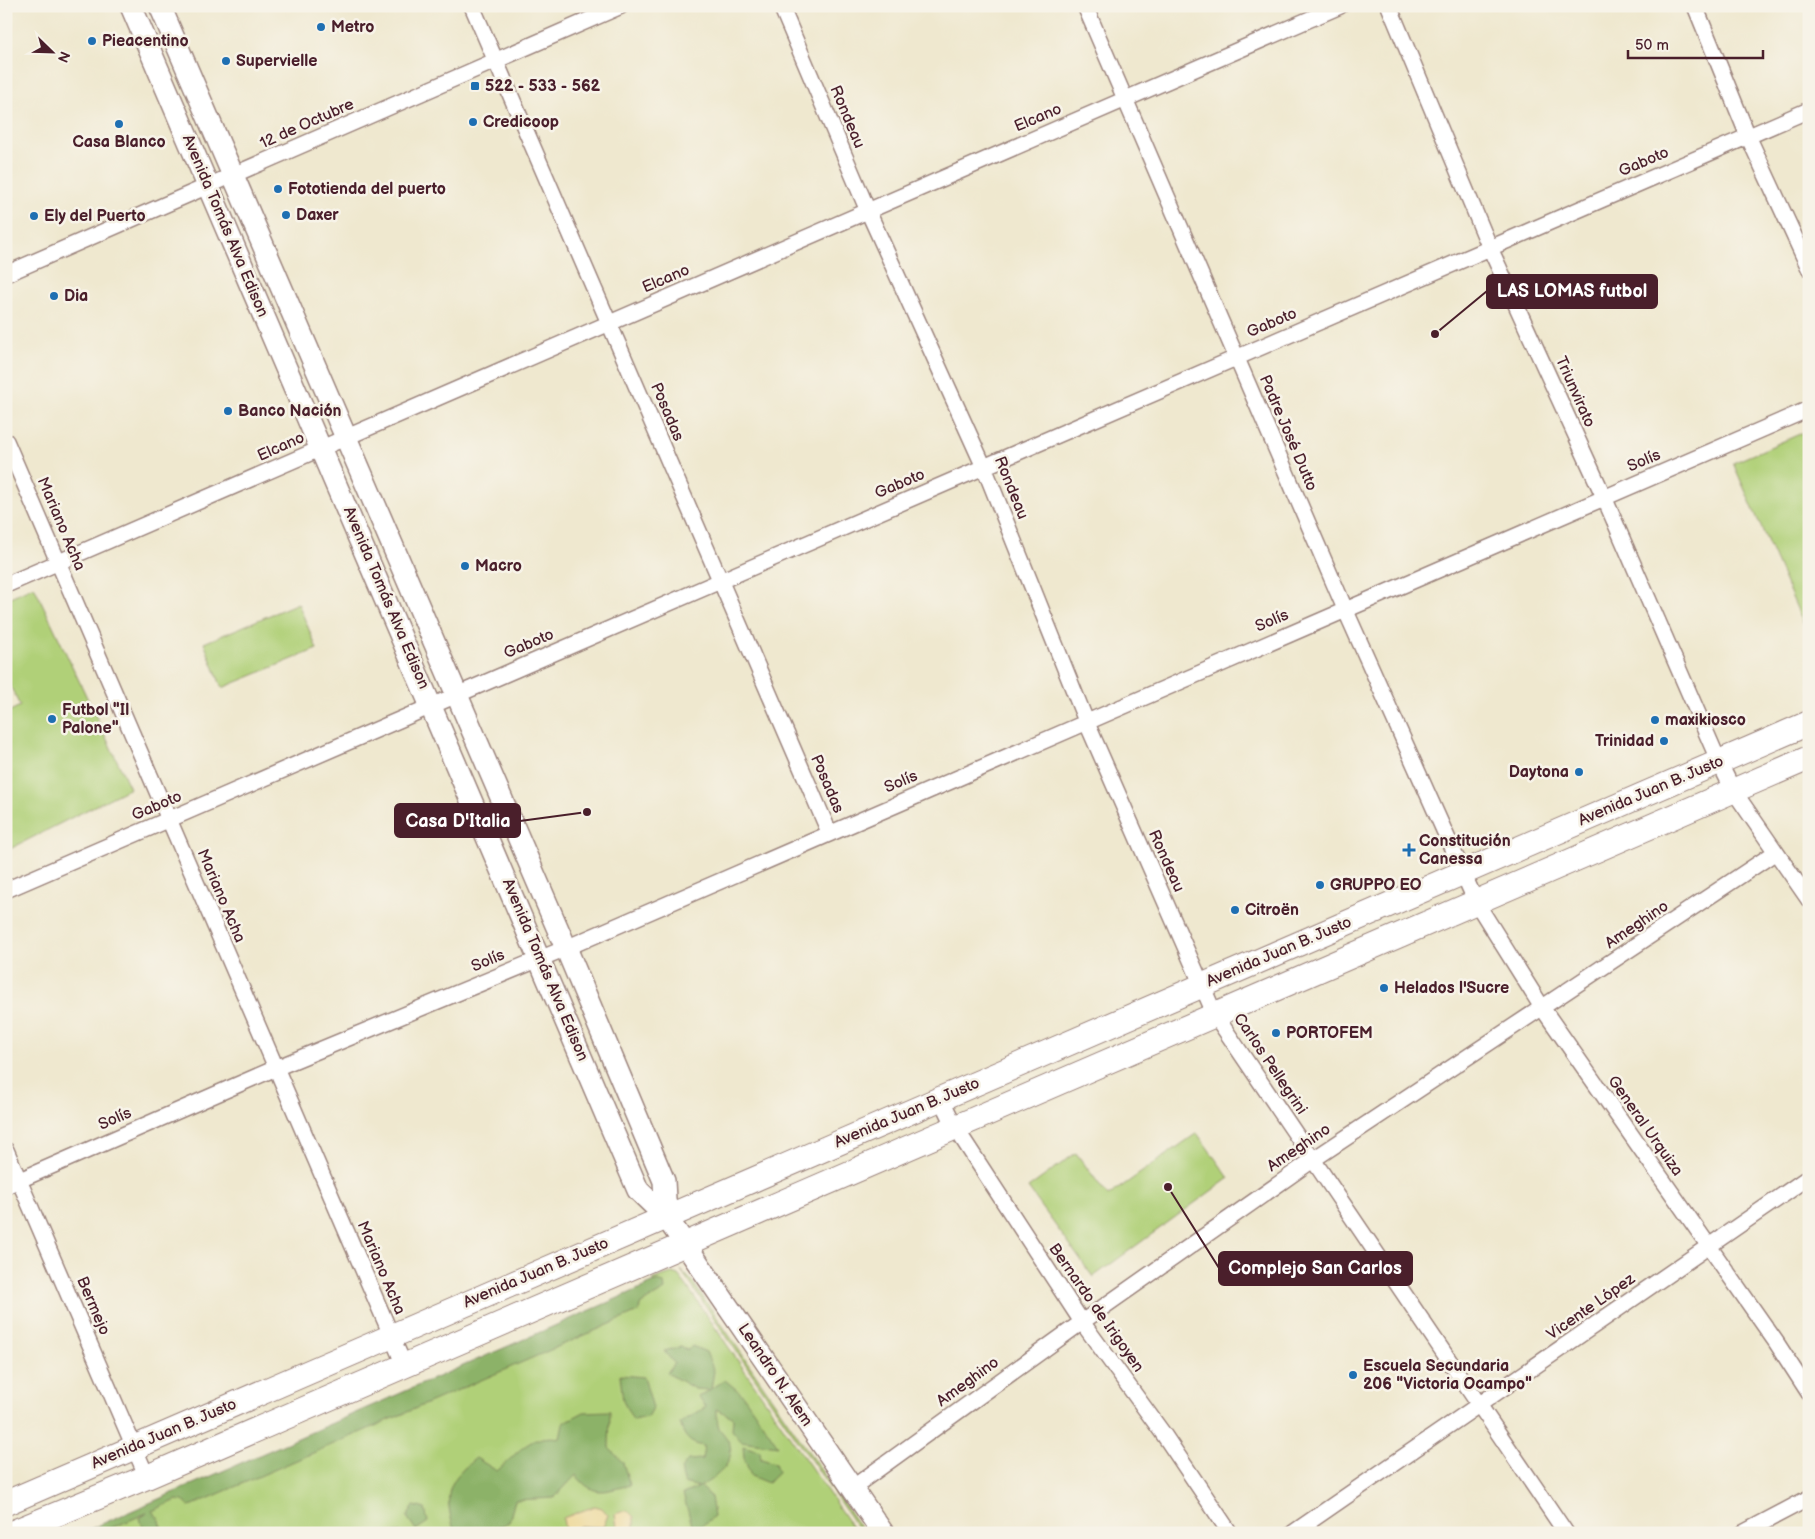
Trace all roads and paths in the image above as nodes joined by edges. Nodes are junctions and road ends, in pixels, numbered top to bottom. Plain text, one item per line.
1 (131, 6) edge
2 (160, 6) edge
3 (472, 6) edge
4 (621, 6) edge
5 (781, 6) edge
6 (1085, 6) edge
7 (1340, 6) edge
8 (1389, 6) edge
9 (1695, 6) edge
10 (496, 61) junction
11 (1125, 99) junction
12 (1809, 110) edge
13 (1748, 136) junction
14 (233, 176) junction
15 (208, 186) junction
16 (868, 211) junction
17 (1490, 248) junction
18 (1809, 268) edge
19 (6, 274) edge
20 (609, 323) junction
21 (1236, 358) junction
22 (1809, 409) edge
23 (346, 438) junction
24 (6, 441) edge
25 (322, 448) junction
26 (984, 467) junction
27 (1604, 498) junction
28 (59, 563) junction
29 (720, 581) junction
30 (6, 585) edge
31 (1345, 609) junction
32 (456, 695) junction
33 (432, 705) junction
34 (1086, 721) junction
35 (1809, 723) edge
36 (1809, 758) edge
37 (1719, 762) junction
38 (1733, 790) junction
39 (170, 819) junction
40 (829, 832) junction
41 (1776, 852) junction
42 (1462, 873) junction
43 (6, 890) edge
44 (1809, 900) edge
45 (1476, 902) junction
46 (566, 948) junction
47 (540, 958) junction
48 (1202, 985) junction
49 (1543, 1009) junction
50 (1215, 1014) junction
51 (276, 1068) junction
52 (942, 1098) junction
53 (955, 1127) junction
54 (6, 1150) edge
55 (1314, 1159) junction
56 (1809, 1177) edge
57 (13, 1183) edge
58 (638, 1190) joint
59 (666, 1217) junction
60 (685, 1244) junction
61 (1708, 1247) junction
62 (1082, 1322) junction
63 (391, 1336) junction
64 (404, 1365) junction
65 (1809, 1394) edge
66 (1479, 1405) junction
67 (134, 1447) junction
68 (147, 1477) junction
69 (852, 1488) junction
70 (1809, 1498) edge
71 (6, 1502) edge
72 (11, 1533) edge
73 (883, 1533) edge
74 (1230, 1533) edge
75 (1293, 1533) edge
76 (1566, 1533) edge
77 (1743, 1533) edge

1 - 15 main road, Avenida Tomás Alva Edison
2 - 14 main road, Avenida Tomás Alva Edison
3 - 10 street, Posadas
4 - 10 street, 12 de Octubre
5 - 16 street, Rondeau
6 - 11 street, Padre José Dutto
7 - 11 street, Elcano
8 - 17 street, Triunvirato
9 - 13 street
10 - 14 street, 12 de Octubre
10 - 20 street, Posadas
11 - 16 street, Elcano
11 - 21 street, Padre José Dutto
12 - 13 street, Gaboto
13 - 17 street, Gaboto
13 - 18 street
14 - 15 street, 12 de Octubre
14 - 23 main road, Avenida Tomás Alva Edison
15 - 19 street, 12 de Octubre
15 - 25 main road, Avenida Tomás Alva Edison
16 - 20 street, Elcano
16 - 26 street, Rondeau
17 - 21 street, Gaboto
17 - 27 street, Triunvirato
20 - 23 street, Elcano
20 - 29 street, Posadas
21 - 26 street, Gaboto
21 - 31 street, Padre José Dutto
22 - 27 street, Solís
23 - 25 street, Elcano
23 - 32 main road, Avenida Tomás Alva Edison
24 - 28 street, Mariano Acha
25 - 28 street, Elcano
25 - 33 main road, Avenida Tomás Alva Edison
26 - 29 street, Gaboto
26 - 34 street, Rondeau
27 - 31 street, Solís
27 - 37 street, Triunvirato
28 - 30 street, Elcano
28 - 39 street, Mariano Acha
29 - 32 street, Gaboto
29 - 40 street, Posadas
31 - 34 street, Solís
31 - 42 street, Padre José Dutto
32 - 33 street, Gaboto
32 - 46 main road, Avenida Tomás Alva Edison
33 - 39 street, Gaboto
33 - 47 main road, Avenida Tomás Alva Edison
34 - 40 street, Solís
34 - 48 street, Rondeau
35 - 37 main road, Avenida Juan B. Justo
36 - 38 main road, Avenida Juan B. Justo
37 - 38 street, Triunvirato
37 - 42 main road, Avenida Juan B. Justo
38 - 41 street, Triunvirato
38 - 45 main road, Avenida Juan B. Justo
39 - 43 street, Gaboto
39 - 51 street, Mariano Acha
40 - 46 street, Solís
41 - 44 street, Triunvirato
41 - 49 street, Ameghino
42 - 45 street, General Urquiza
42 - 48 main road, Avenida Juan B. Justo
45 - 49 street, General Urquiza
45 - 50 main road, Avenida Juan B. Justo
46 - 47 street, Solís
46 - 59 main road, Avenida Tomás Alva Edison
47 - 51 street, Solís
47 - 58 main road, Avenida Tomás Alva Edison
48 - 50 street, Carlos Pellegrini
48 - 52 main road, Avenida Juan B. Justo
49 - 55 street, Ameghino
49 - 61 street, General Urquiza
50 - 53 main road, Avenida Juan B. Justo
50 - 55 street, Carlos Pellegrini
51 - 57 street, Solís
51 - 63 street, Mariano Acha
52 - 53 street, Bernardo de Irigoyen
52 - 59 main road, Avenida Juan B. Justo
53 - 60 main road, Avenida Juan B. Justo
53 - 62 street, Bernardo de Irigoyen
54 - 57 street, Bermejo
55 - 62 street, Ameghino
55 - 66 street, Carlos Pellegrini
56 - 61 street, Vicente López
57 - 67 street, Bermejo
58 - 59 main road, Leandro N. Alem
59 - 60 main road, Leandro N. Alem
59 - 63 main road, Avenida Juan B. Justo
60 - 64 main road, Avenida Juan B. Justo
60 - 69 main road, Leandro N. Alem
61 - 65 street, General Urquiza
61 - 66 street, Vicente López
62 - 69 street, Ameghino
62 - 74 street, Bernardo de Irigoyen
63 - 64 street, Mariano Acha
63 - 67 main road, Avenida Juan B. Justo
64 - 68 main road, Avenida Juan B. Justo
66 - 75 street, Vicente López
66 - 76 street, Carlos Pellegrini
67 - 68 street, Bermejo
67 - 71 main road, Avenida Juan B. Justo
68 - 72 main road, Avenida Juan B. Justo
69 - 73 main road, Leandro N. Alem
70 - 77 street

